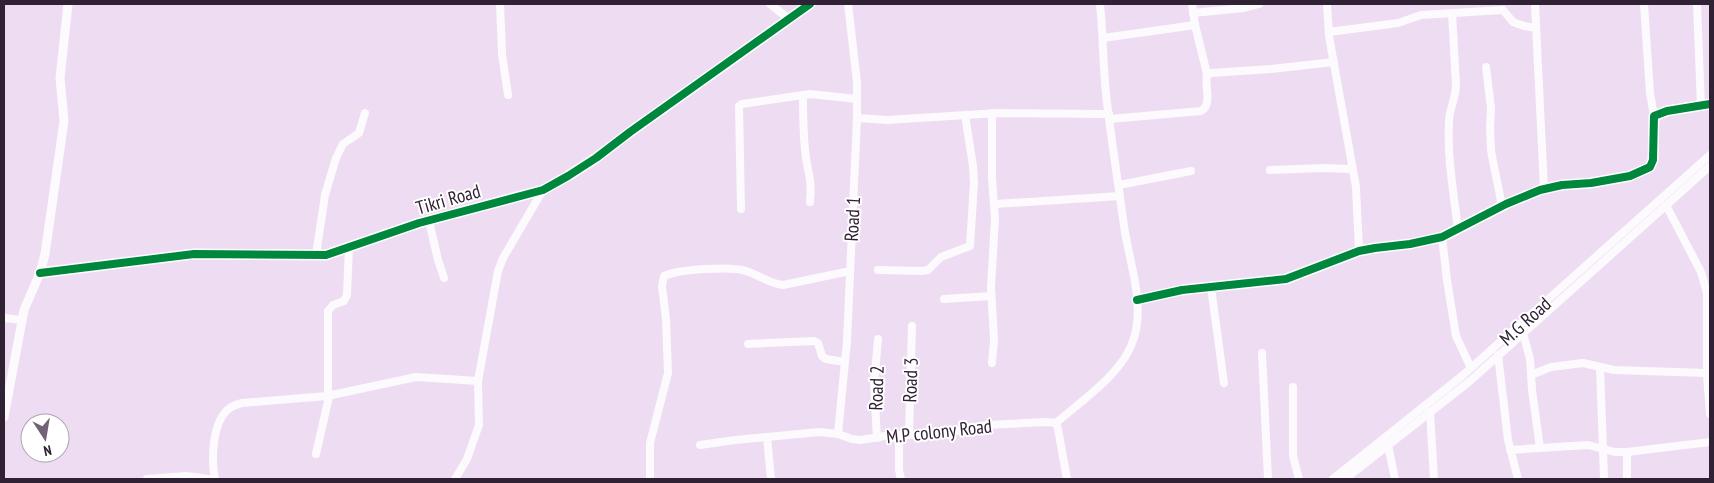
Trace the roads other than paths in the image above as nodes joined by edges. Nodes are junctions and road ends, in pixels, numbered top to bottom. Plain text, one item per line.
1 (68, 4) edge
2 (500, 4) edge
3 (770, 4) edge
4 (810, 4) edge
5 (848, 4) edge
6 (1100, 4) edge
7 (1192, 4) edge
8 (1259, 4) edge
9 (1327, 4) edge
10 (1535, 4) edge
11 (1644, 4) edge
12 (1697, 4) edge
13 (1194, 13) junction
14 (1452, 13) junction
15 (789, 19) junction
16 (1195, 25) junction
17 (1536, 28) junction
18 (1329, 32) junction
19 (1103, 38) junction
20 (1334, 62) junction
21 (1486, 67) dead end
22 (1207, 74) junction
23 (508, 95) dead end
24 (803, 95) junction
25 (857, 99) junction
26 (1710, 104) edge
27 (1701, 106) junction
28 (365, 113) dead end
29 (992, 113) junction
30 (965, 115) junction
31 (1654, 116) junction
32 (1109, 117) junction
33 (857, 118) junction
34 (1710, 155) edge
35 (1710, 166) edge
36 (1351, 169) junction
37 (1270, 170) dead end
38 (1191, 171) dead end
39 (1119, 184) junction
40 (1544, 189) junction
41 (543, 190) junction
42 (1120, 196) junction
43 (810, 202) dead end
44 (995, 204) junction
45 (1666, 205) junction
46 (1502, 206) junction
47 (741, 209) dead end
48 (429, 221) junction
49 (1458, 230) junction
50 (1442, 237) junction
51 (348, 248) junction
52 (1359, 251) junction
53 (316, 255) junction
54 (878, 270) dead end
55 (850, 271) junction
56 (40, 273) junction
57 (444, 278) dead end
58 (1211, 287) junction
59 (991, 296) junction
60 (944, 299) dead end
61 (1137, 300) junction
62 (4, 318) edge
63 (22, 320) junction
64 (912, 326) dead end
65 (1523, 333) junction
66 (878, 339) dead end
67 (748, 344) dead end
68 (1262, 352) dead end
69 (1709, 352) edge
70 (1498, 355) junction
71 (845, 362) junction
72 (992, 363) dead end
73 (1600, 367) junction
74 (1471, 372) junction
75 (1707, 373) junction
76 (1531, 374) junction
77 (478, 381) junction
78 (1224, 383) dead end
79 (1294, 387) dead end
80 (327, 396) junction
81 (1430, 412) junction
82 (1710, 414) edge
83 (4, 416) edge
84 (1056, 423) junction
85 (838, 434) junction
86 (898, 435) junction
87 (909, 435) junction
88 (767, 437) junction
89 (876, 438) junction
90 (1710, 442) edge
91 (1388, 445) junction
92 (700, 446) dead end
93 (1540, 448) junction
94 (1603, 448) junction
95 (1510, 450) junction
96 (1627, 452) junction
97 (316, 454) dead end
98 (147, 479) edge
99 (209, 479) edge
100 (215, 479) edge
101 (456, 479) edge
102 (650, 479) edge
103 (771, 479) edge
104 (901, 479) edge
105 (1067, 479) edge
106 (1268, 479) edge
107 (1299, 479) edge
108 (1333, 479) edge
109 (1345, 479) edge
110 (1395, 479) edge
111 (1434, 479) edge
112 (1518, 479) edge
113 (1604, 479) edge
114 (1627, 479) edge

1 - 56 street
2 - 23 street
3 - 15 street
4 - 15 street, Tikri Road
5 - 25 street, Road 1
6 - 19 street
7 - 13 street
8 - 13 street
9 - 18 street
10 - 17 street
11 - 31 street
12 - 27 street
13 - 16 street
14 - 17 street
14 - 18 street
14 - 49 street
15 - 41 street, Tikri Road
16 - 19 street
16 - 22 street
17 - 40 street
18 - 20 street
19 - 32 street
20 - 22 street
20 - 36 street
21 - 46 street
22 - 32 street
24 - 25 street
24 - 43 street
24 - 47 street
25 - 33 street, Road 1
26 - 27 street
27 - 31 street
28 - 53 street
29 - 30 street
29 - 32 street
29 - 44 street
30 - 33 street
30 - 54 street
31 - 40 street
32 - 39 street
33 - 55 street, Road 1
34 - 74 street, M.G Road
35 - 45 street, M.G Road
36 - 37 street
36 - 52 street
38 - 39 street
39 - 42 street
40 - 46 street
41 - 48 street, Tikri Road
41 - 77 street
42 - 44 street
42 - 61 street
44 - 59 street
45 - 65 street, M.G Road
45 - 69 street
46 - 49 street
48 - 51 street, Tikri Road
48 - 57 street
49 - 50 street
50 - 52 street
50 - 74 street
51 - 53 street, Tikri Road
51 - 80 street
52 - 58 street
53 - 56 street, Tikri Road
55 - 71 street, Road 1
55 - 102 street
56 - 63 street
58 - 61 street
58 - 78 street
59 - 60 street
59 - 72 street
61 - 84 street
62 - 63 street
63 - 83 street
64 - 87 street, Road 3
65 - 70 street, M.G Road
65 - 76 street
66 - 89 street, Road 2
67 - 71 street
68 - 106 street
69 - 75 street
70 - 74 street, M.G Road
70 - 95 street
71 - 85 street, Road 1
73 - 75 street
73 - 76 street
73 - 94 street
74 - 81 street, M.G Road
74 - 108 street, M.G Road
75 - 82 street
76 - 93 street
77 - 80 street
77 - 101 street
79 - 107 street
80 - 97 street
80 - 100 street
81 - 91 street, M.G Road
81 - 111 street
84 - 87 street, M.P colony Road
84 - 105 street
85 - 88 street, M.P colony Road
85 - 89 street, M.P colony Road
86 - 87 street, M.P colony Road
86 - 89 street, M.P colony Road
86 - 104 street
88 - 92 street, M.P colony Road
88 - 103 street
90 - 96 street
91 - 109 street, M.G Road
91 - 110 street
93 - 94 street
93 - 95 street
94 - 96 street
94 - 113 street
95 - 112 street
96 - 114 street
98 - 99 street

